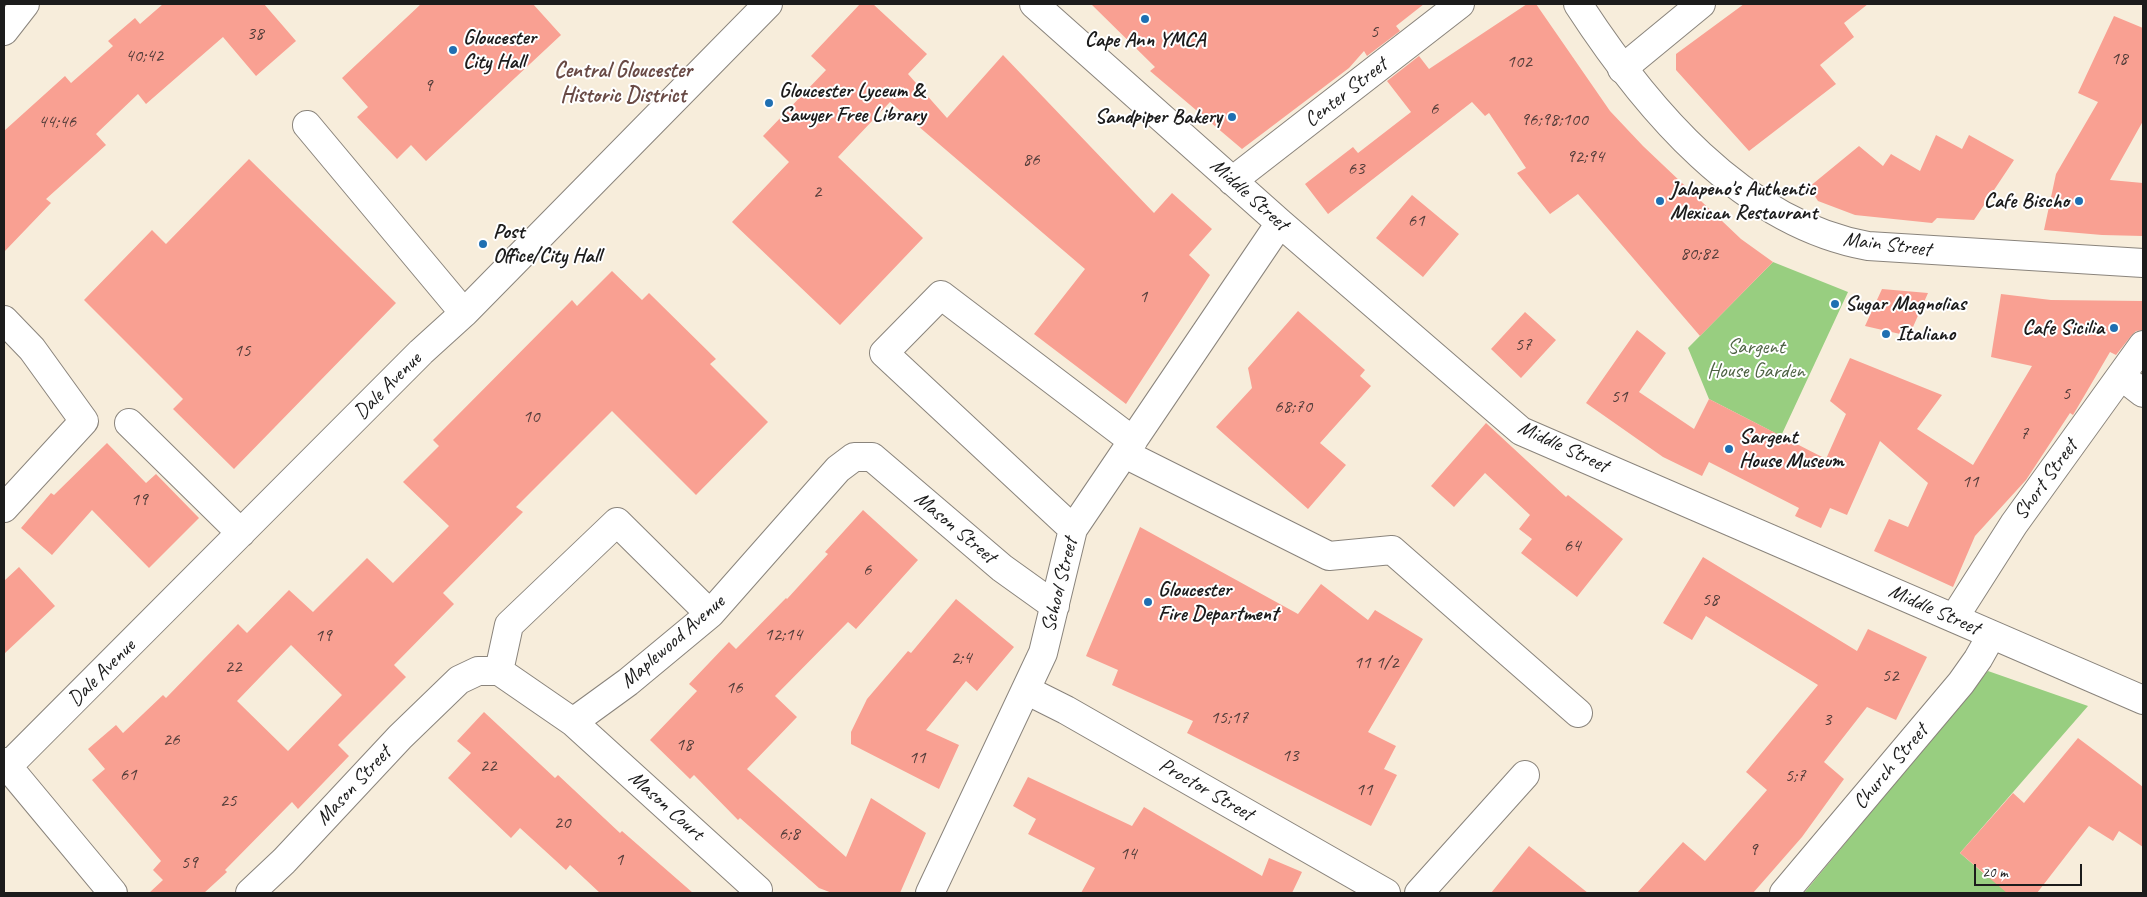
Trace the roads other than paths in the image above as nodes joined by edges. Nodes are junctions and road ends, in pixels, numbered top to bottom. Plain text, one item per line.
1 (25, 4) edge
2 (1034, 4) edge
3 (1460, 4) edge
4 (1578, 4) edge
5 (1701, 4) edge
6 (751, 9) edge
7 (4, 31) edge
8 (1622, 69) junction
9 (307, 125) dead end
10 (1232, 181) junction
11 (1280, 223) junction
12 (2143, 263) edge
13 (464, 313) junction
14 (4, 320) edge
15 (2143, 345) edge
16 (2121, 376) junction
17 (2143, 393) edge
18 (129, 423) dead end
19 (1129, 447) junction
20 (854, 457) joint
21 (4, 508) edge
22 (1073, 529) junction
23 (241, 533) junction
24 (1055, 606) junction
25 (710, 614) junction
26 (1954, 618) junction
27 (1991, 636) junction
28 (499, 671) junction
29 (1026, 690) junction
30 (2143, 700) edge
31 (1578, 713) dead end
32 (573, 722) junction
33 (5, 764) edge
34 (1525, 775) dead end
35 (758, 890) dead end
36 (113, 893) edge
37 (250, 893) edge
38 (930, 893) edge
39 (1386, 893) edge
40 (1419, 893) edge
41 (1784, 893) edge

1 - 7 street
2 - 10 street, Middle Street
3 - 10 street, Center Street
4 - 8 street, Main Street
5 - 8 street
6 - 13 street, Dale Avenue
8 - 12 street, Main Street
9 - 13 street
10 - 11 street, Middle Street
11 - 19 street, School Street
11 - 26 street, Middle Street
13 - 23 street, Dale Avenue
14 - 21 street
15 - 16 street, Short Street
16 - 17 street
16 - 26 street, Short Street
18 - 23 street
19 - 22 street, School Street
19 - 22 street
19 - 31 street
20 - 24 street, Mason Street
20 - 25 street, Maplewood Avenue
22 - 24 street, School Street
23 - 33 street, Dale Avenue
24 - 29 street, School Street
25 - 28 street
25 - 32 street, Maplewood Avenue
26 - 27 street, Middle Street
27 - 30 street, Middle Street
27 - 41 street, Church Street
28 - 32 street
28 - 37 street, Mason Street
29 - 38 street, School Street
29 - 39 street, Proctor Street
32 - 35 street, Mason Court
33 - 36 street
34 - 40 street

